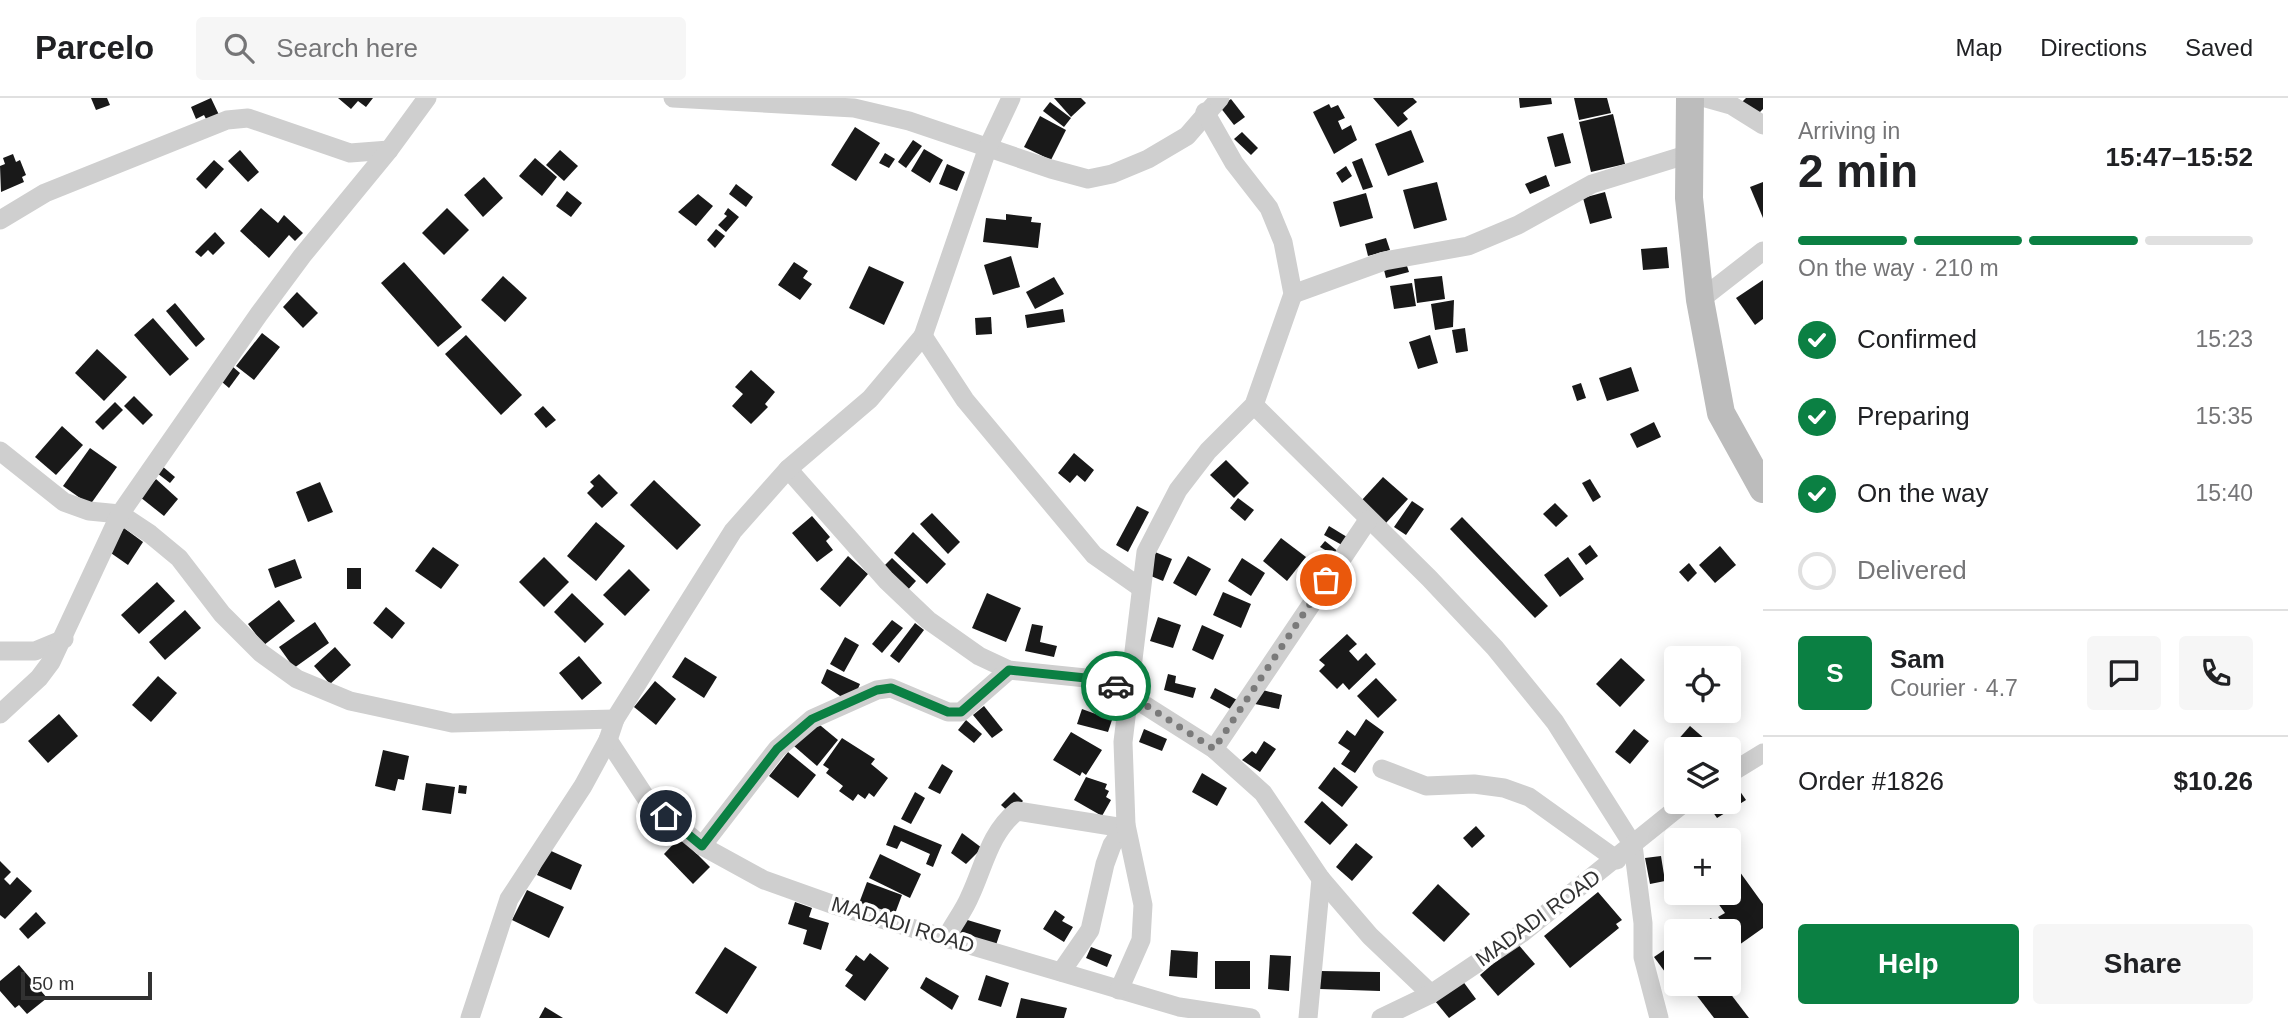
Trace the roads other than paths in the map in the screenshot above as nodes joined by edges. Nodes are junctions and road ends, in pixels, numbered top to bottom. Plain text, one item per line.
1 (427, 98) edge
2 (673, 98) edge
3 (1011, 98) edge
4 (1220, 98) edge
5 (1690, 98) edge
6 (1706, 98) edge
7 (1205, 113) junction
8 (1763, 125) edge
9 (988, 147) junction
10 (389, 150) junction
11 (1689, 154) junction
12 (0, 220) edge
13 (1763, 251) edge
14 (1293, 294) junction
15 (1700, 300) junction
16 (923, 336) junction
17 (1254, 405) junction
18 (0, 451) edge
19 (788, 469) junction
20 (1763, 489) edge
21 (120, 514) junction
22 (1368, 520) junction
23 (1141, 588) junction
24 (64, 639) junction
25 (0, 651) edge
26 (1133, 665) junction
27 (1009, 670) junction
28 (1105, 680) junction
29 (1129, 694) junction
30 (0, 714) edge
31 (615, 719) junction
32 (608, 740) junction
33 (1214, 749) junction
34 (1763, 753) edge
35 (1741, 767) edge
36 (1382, 769) dead end
37 (1670, 814) edge
38 (1125, 826) junction
39 (1633, 845) junction
40 (702, 846) junction
41 (1617, 860) junction
42 (1321, 879) junction
43 (946, 939) junction
44 (1061, 972) junction
45 (1119, 990) junction
46 (1431, 994) junction
47 (470, 1018) edge
48 (1251, 1018) edge
49 (1308, 1018) edge
50 (1381, 1018) edge
51 (1659, 1018) edge

1 - 10 street
2 - 9 street
3 - 9 street
4 - 7 street
5 - 11 main road
6 - 8 street
7 - 9 street
7 - 14 street
9 - 16 street
10 - 12 street
10 - 21 street
11 - 14 street
11 - 15 main road
13 - 15 street
14 - 17 street
15 - 20 main road
16 - 19 street
16 - 23 street
17 - 22 street
17 - 23 street
18 - 21 street
19 - 27 street
19 - 31 street
21 - 24 street
21 - 31 street
22 - 33 street
22 - 39 street
23 - 26 street
24 - 25 street
24 - 30 street
26 - 28 street
26 - 29 street
27 - 28 street
27 - 40 street
28 - 29 street
29 - 33 street
29 - 38 street
31 - 32 street
32 - 40 street, MADADI ROAD
32 - 47 street
33 - 42 street
34 - 35 street
36 - 41 street
37 - 39 street, MADADI ROAD
38 - 43 street
38 - 44 street
38 - 45 street
39 - 41 street, MADADI ROAD
39 - 51 street
40 - 43 street, MADADI ROAD
41 - 46 street, MADADI ROAD
42 - 46 street
42 - 49 street
43 - 44 street, MADADI ROAD
44 - 45 street, MADADI ROAD
45 - 48 street, MADADI ROAD
46 - 50 street, MADADI ROAD

